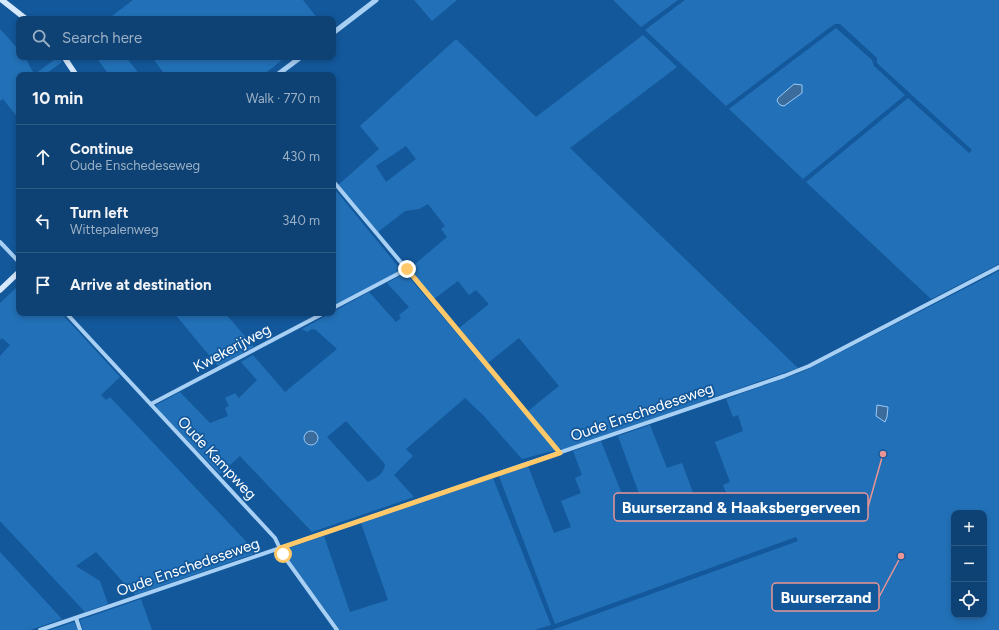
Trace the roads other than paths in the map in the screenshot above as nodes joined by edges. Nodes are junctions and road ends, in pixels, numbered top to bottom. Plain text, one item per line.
1 (2, 0) edge
2 (376, 0) edge
3 (22, 16) edge
4 (336, 31) edge
5 (63, 60) edge
6 (66, 60) edge
7 (297, 60) edge
8 (70, 67) junction
9 (74, 72) edge
10 (281, 72) edge
11 (336, 185) edge
12 (0, 242) edge
13 (15, 258) edge
14 (999, 267) edge
15 (407, 269) junction
16 (16, 275) edge
17 (0, 290) edge
18 (336, 306) edge
19 (69, 316) edge
20 (318, 316) edge
21 (151, 404) junction
22 (560, 453) junction
23 (280, 548) junction
24 (76, 618) junction
25 (40, 630) edge
26 (80, 630) edge
27 (337, 630) edge

1 - 3 main road
2 - 4 street
5 - 8 main road
6 - 8 main road
7 - 10 street
8 - 9 main road
11 - 15 street
12 - 13 street
14 - 22 street, Oude Enschedeseweg
15 - 18 street
15 - 22 street
16 - 17 main road
19 - 21 street, Oude Kampweg
20 - 21 street, Kwekerijweg
21 - 23 street, Oude Kampweg
22 - 23 street, Oude Enschedeseweg
23 - 24 street, Oude Enschedeseweg
23 - 27 street, Oude Kampweg
24 - 25 street, Oude Enschedeseweg
24 - 26 street

